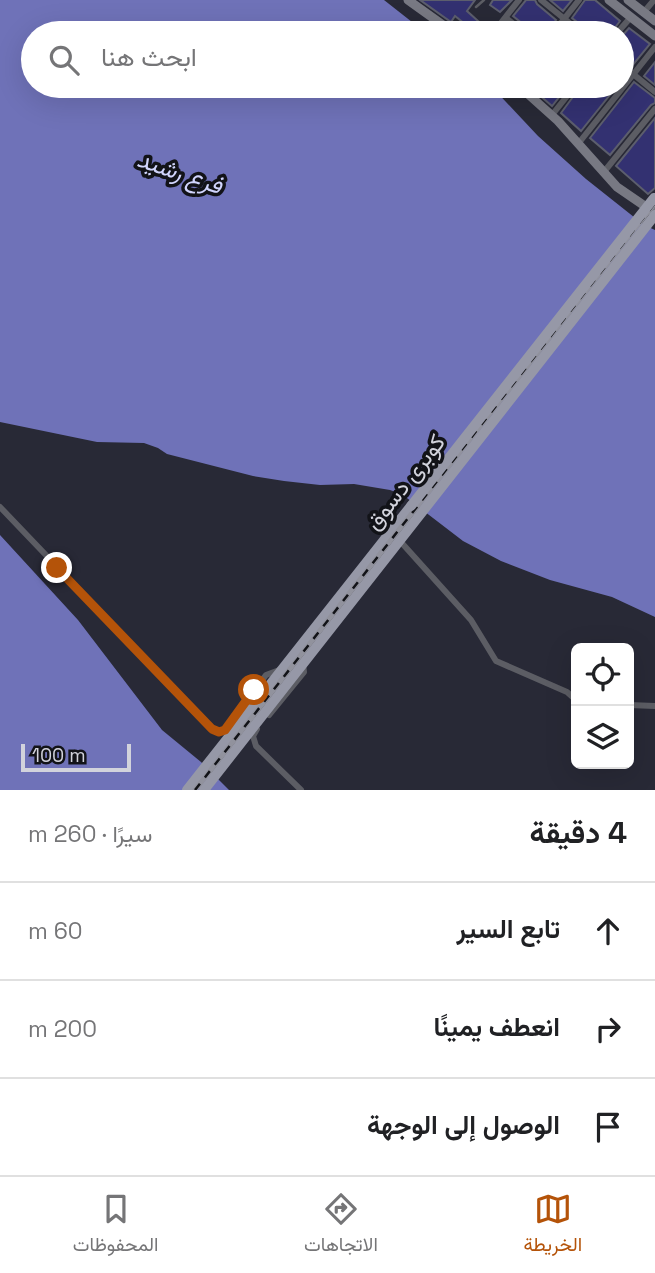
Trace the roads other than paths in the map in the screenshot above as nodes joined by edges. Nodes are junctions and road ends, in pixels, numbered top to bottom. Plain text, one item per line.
1 (408, 0) edge
2 (484, 0) edge
3 (519, 0) edge
4 (541, 0) edge
5 (579, 0) edge
6 (609, 0) edge
7 (628, 0) edge
8 (654, 0) edge
9 (476, 7) dead end
10 (644, 12) junction
11 (631, 17) junction
12 (506, 18) junction
13 (564, 19) junction
14 (437, 21) edge
15 (504, 21) edge
16 (510, 21) edge
17 (567, 21) edge
18 (628, 21) edge
19 (655, 21) edge
20 (655, 36) edge
21 (655, 47) edge
22 (634, 74) edge
23 (634, 76) edge
24 (655, 92) edge
25 (533, 98) edge
26 (565, 98) edge
27 (615, 98) edge
28 (655, 109) edge
29 (552, 115) junction
30 (578, 145) junction
31 (603, 173) junction
32 (654, 197) edge
33 (655, 214) edge
34 (0, 508) edge
35 (400, 541) junction
36 (303, 663) junction
37 (284, 668) junction
38 (571, 696) edge
39 (634, 705) edge
40 (655, 706) edge
41 (187, 790) edge
42 (204, 790) edge
43 (301, 790) edge

1 - 14 main road
2 - 9 lane
3 - 12 street
4 - 13 street
5 - 13 street
6 - 11 main road
7 - 10 main road
8 - 10 street
10 - 19 main road
11 - 18 street
11 - 20 main road
12 - 15 street
12 - 16 street
13 - 17 street
21 - 22 street
23 - 24 street
25 - 29 main road
26 - 29 street
27 - 30 street
28 - 31 street
29 - 30 main road
30 - 31 main road
31 - 33 main road
32 - 37 highway, كوبرى دسوق, bridge
33 - 35 highway, كوبرى دسوق
34 - 37 street
35 - 36 highway, كوبرى دسوق
35 - 38 street
36 - 42 highway, كوبرى دسوق
36 - 43 street
37 - 41 highway, كوبرى دسوق
39 - 40 street

